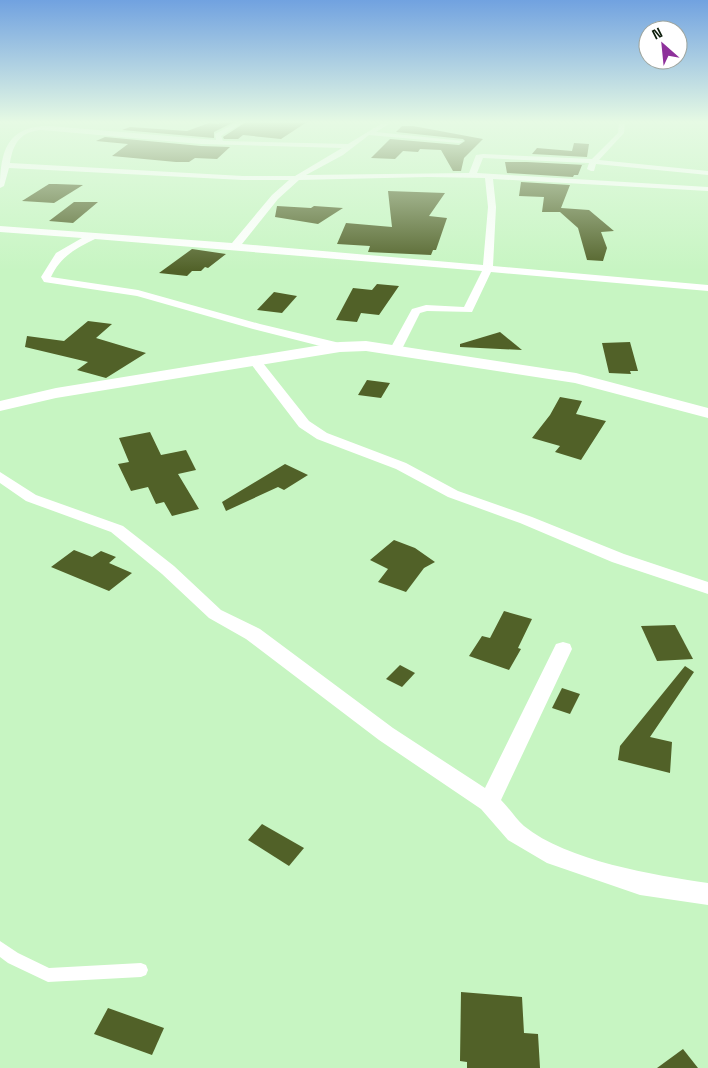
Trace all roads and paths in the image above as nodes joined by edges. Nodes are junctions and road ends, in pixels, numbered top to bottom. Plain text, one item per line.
1 (5, 172) edge
2 (130, 172) edge
3 (305, 172) edge
4 (321, 172) edge
5 (473, 172) edge
6 (590, 172) edge
7 (472, 175) junction
8 (332, 176) junction
9 (488, 176) junction
10 (296, 178) junction
11 (588, 181) junction
12 (0, 186) edge
13 (708, 189) edge
14 (0, 229) edge
15 (95, 235) junction
16 (234, 246) junction
17 (488, 268) junction
18 (708, 288) edge
19 (340, 347) junction
20 (396, 349) junction
21 (255, 361) junction
22 (0, 406) edge
23 (708, 413) edge
24 (0, 476) edge
25 (708, 588) edge
26 (563, 649) dead end
27 (489, 802) junction
28 (708, 894) edge
29 (0, 948) edge
30 (141, 970) dead end

1 - 12 street
2 - 10 street
3 - 10 street
4 - 8 street
5 - 7 street
6 - 11 street
7 - 8 street
7 - 9 street
8 - 10 street
9 - 11 street
9 - 17 street
10 - 16 street
11 - 13 street
14 - 15 street
15 - 16 street
15 - 19 street
16 - 17 street
17 - 18 street
17 - 20 street
19 - 20 street
19 - 21 street
20 - 23 street
21 - 22 street
21 - 25 street
24 - 27 street
26 - 27 street
27 - 28 street
29 - 30 lane

